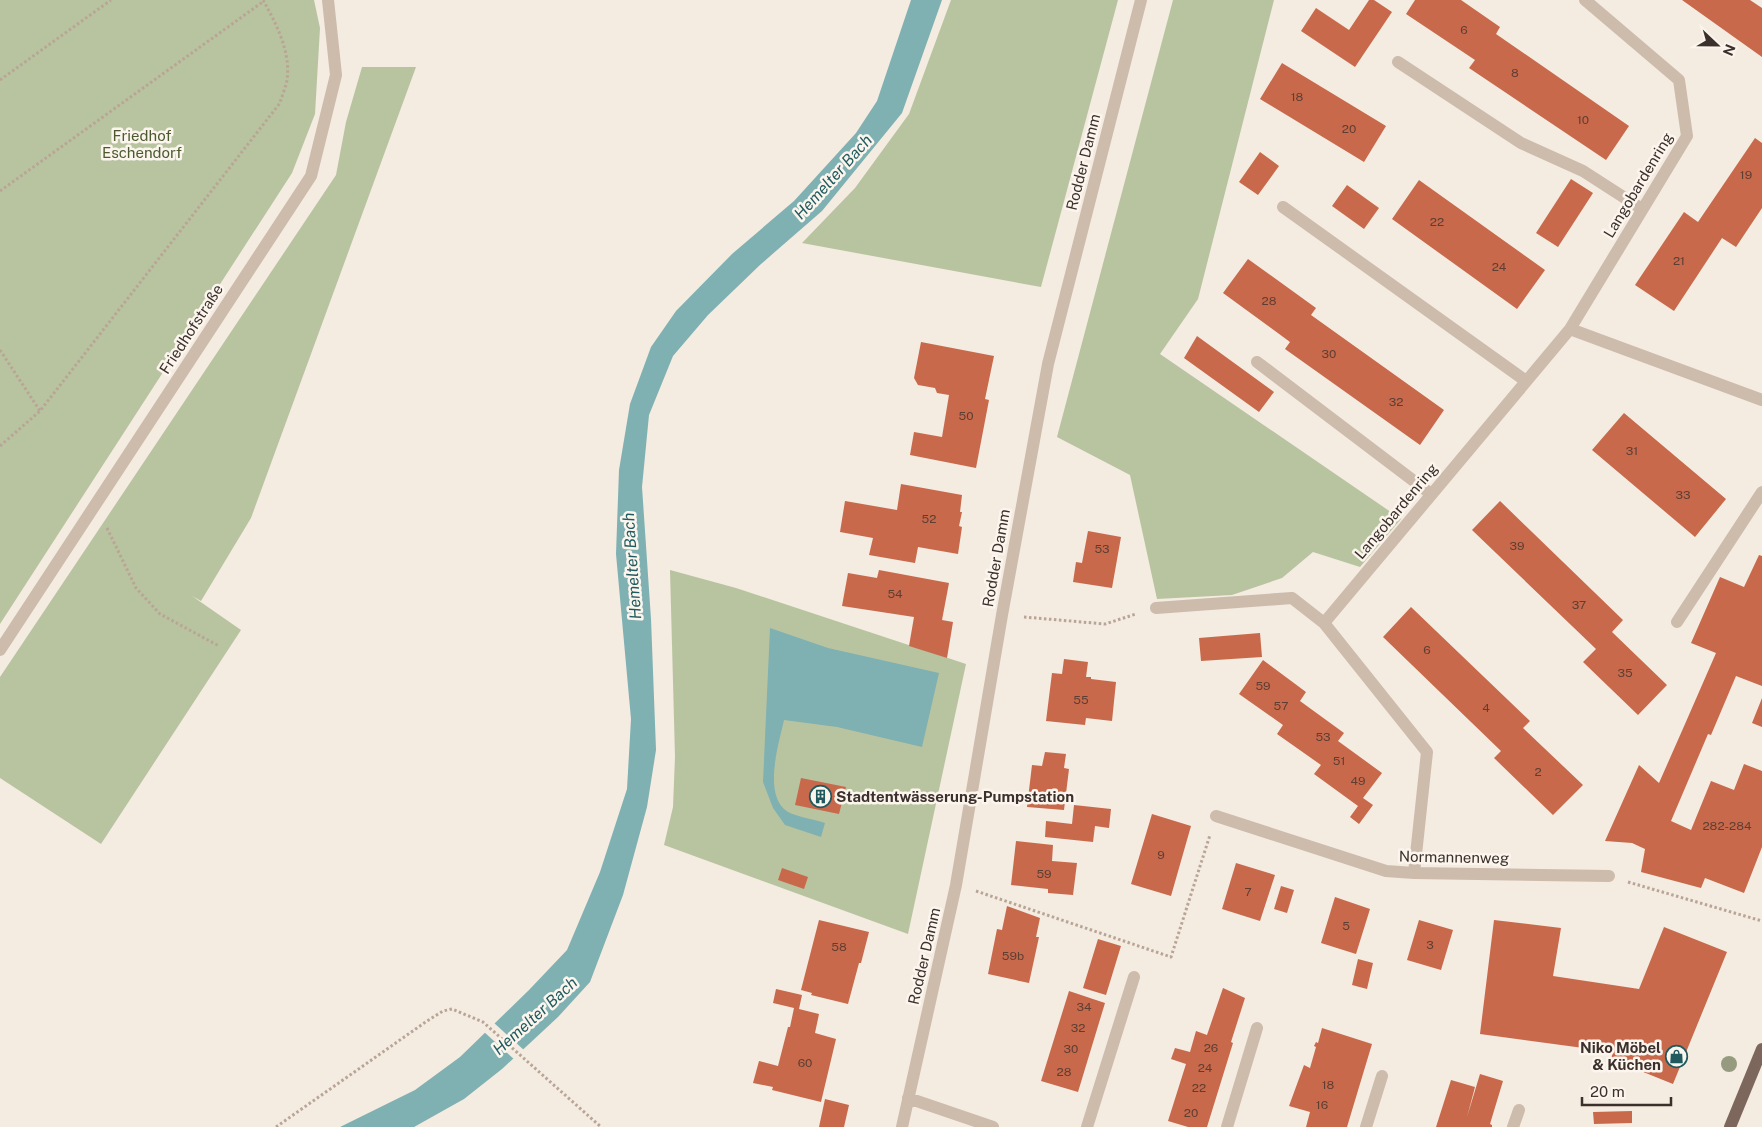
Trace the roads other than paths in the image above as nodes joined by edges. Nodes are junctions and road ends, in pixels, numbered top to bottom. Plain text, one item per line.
1 (328, 0) edge
2 (1141, 0) edge
3 (1585, 0) edge
4 (1398, 62) dead end
5 (1283, 207) dead end
6 (1642, 209) junction
7 (1570, 329) junction
8 (1257, 362) dead end
9 (1526, 381) junction
10 (1762, 400) edge
11 (1762, 492) edge
12 (1431, 494) junction
13 (1156, 608) road end
14 (1678, 622) dead end
15 (1324, 623) junction
16 (0, 650) edge
17 (1216, 816) road end
18 (1414, 873) junction
19 (1609, 876) road end
20 (1134, 977) dead end
21 (1257, 1028) dead end
22 (1762, 1049) edge
23 (1382, 1076) dead end
24 (908, 1098) junction
25 (1519, 1110) dead end
26 (902, 1127) edge
27 (993, 1127) edge
28 (1087, 1127) edge
29 (1227, 1127) edge
30 (1366, 1127) edge
31 (1513, 1127) edge
32 (1730, 1127) edge

1 - 16 street, Friedhofstraße
2 - 24 street, Rodder Damm
3 - 6 street, Langobardenring
4 - 6 street
5 - 9 street
6 - 7 street, Langobardenring
7 - 9 street, Langobardenring
7 - 10 street
8 - 12 street
9 - 12 street, Langobardenring
11 - 14 street
12 - 15 street, Langobardenring
13 - 15 street
15 - 18 street
17 - 18 street, Normannenweg
18 - 19 street, Normannenweg
20 - 28 street
21 - 29 street
22 - 32 main road
23 - 30 street
24 - 26 street, Rodder Damm
24 - 27 street
25 - 31 street

